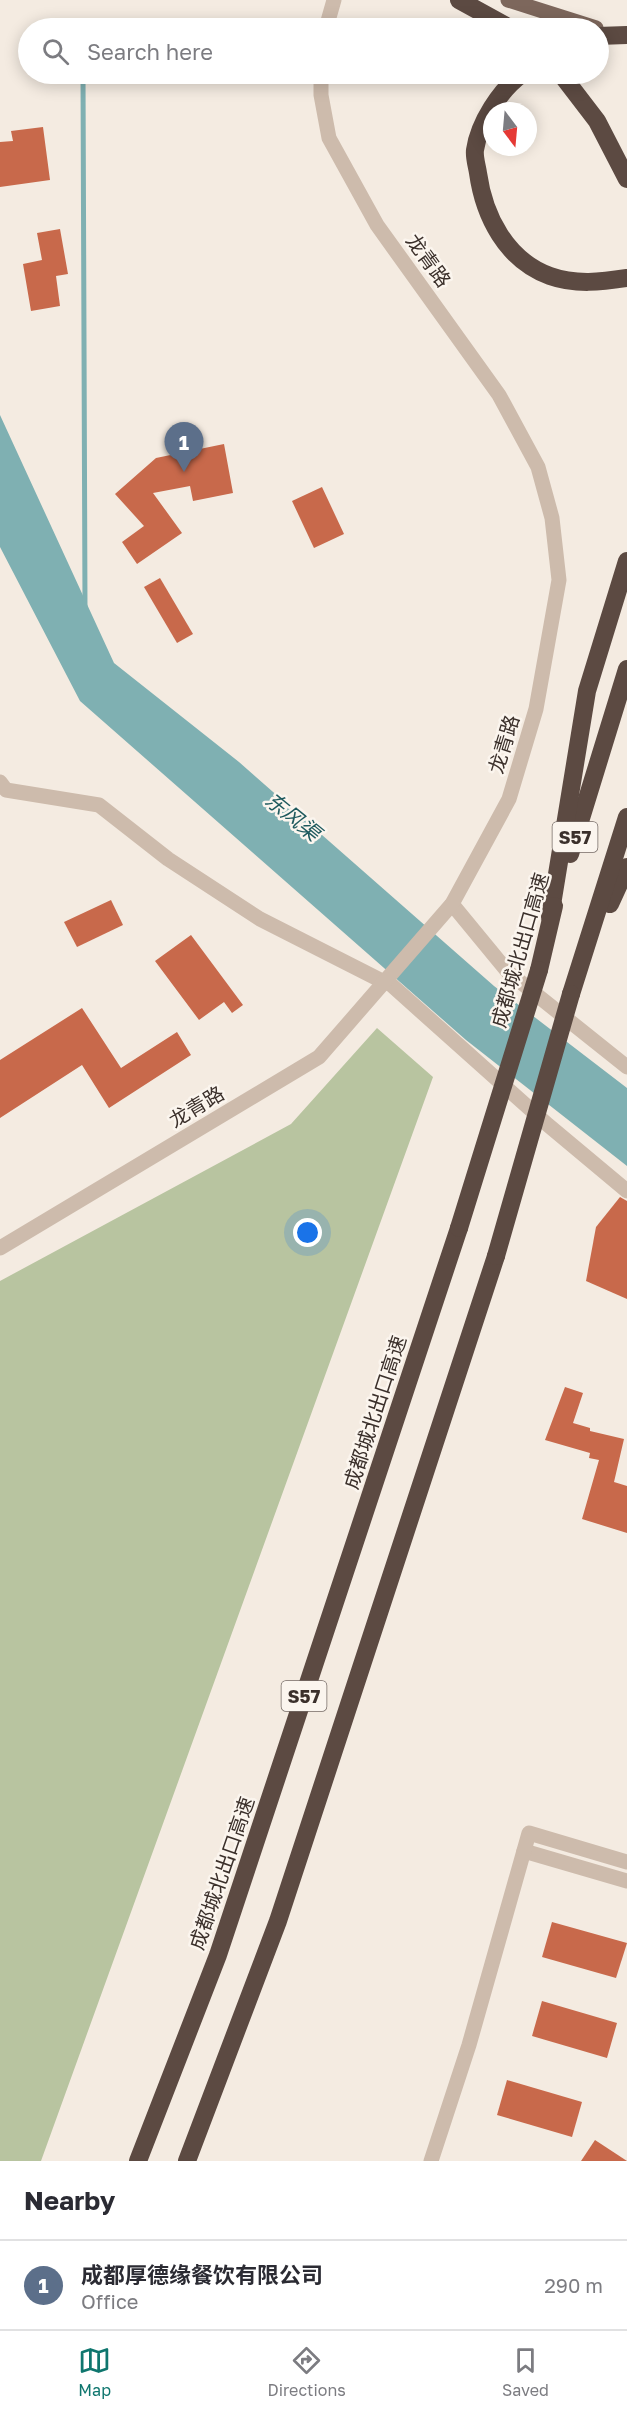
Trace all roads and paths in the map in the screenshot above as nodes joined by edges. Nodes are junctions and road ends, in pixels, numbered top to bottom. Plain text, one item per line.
1 (334, 0) edge
2 (459, 0) edge
3 (508, 0) edge
4 (329, 18) edge
5 (492, 18) edge
6 (563, 18) edge
7 (609, 32) edge
8 (609, 36) edge
9 (627, 37) edge
10 (321, 84) edge
11 (514, 84) edge
12 (569, 84) edge
13 (627, 179) edge
14 (627, 278) edge
15 (627, 561) edge
16 (627, 669) edge
17 (0, 782) edge
18 (627, 818) edge
19 (627, 867) edge
20 (451, 905) junction
21 (550, 917) junction
22 (580, 971) junction
23 (386, 982) junction
24 (627, 1067) edge
25 (627, 1191) edge
26 (0, 1248) edge
27 (524, 1851) junction
28 (627, 1862) edge
29 (627, 1881) edge
30 (138, 2161) edge
31 (188, 2161) edge
32 (431, 2161) edge

1 - 4 street
2 - 5 highway
3 - 6 main road
7 - 9 main road
8 - 9 highway, bridge
10 - 20 street, 龙青路
11 - 14 highway
12 - 13 highway
15 - 21 highway
16 - 21 highway, 成都城北出口高速 / S57
17 - 23 street
18 - 22 highway, S57
19 - 22 highway
20 - 23 street, 龙青路
20 - 24 street
21 - 30 highway, 成都城北出口高速 / S57, bridge
22 - 31 highway, S57, bridge
23 - 25 street
23 - 26 street, 龙青路
27 - 28 street
27 - 29 street
27 - 32 street

